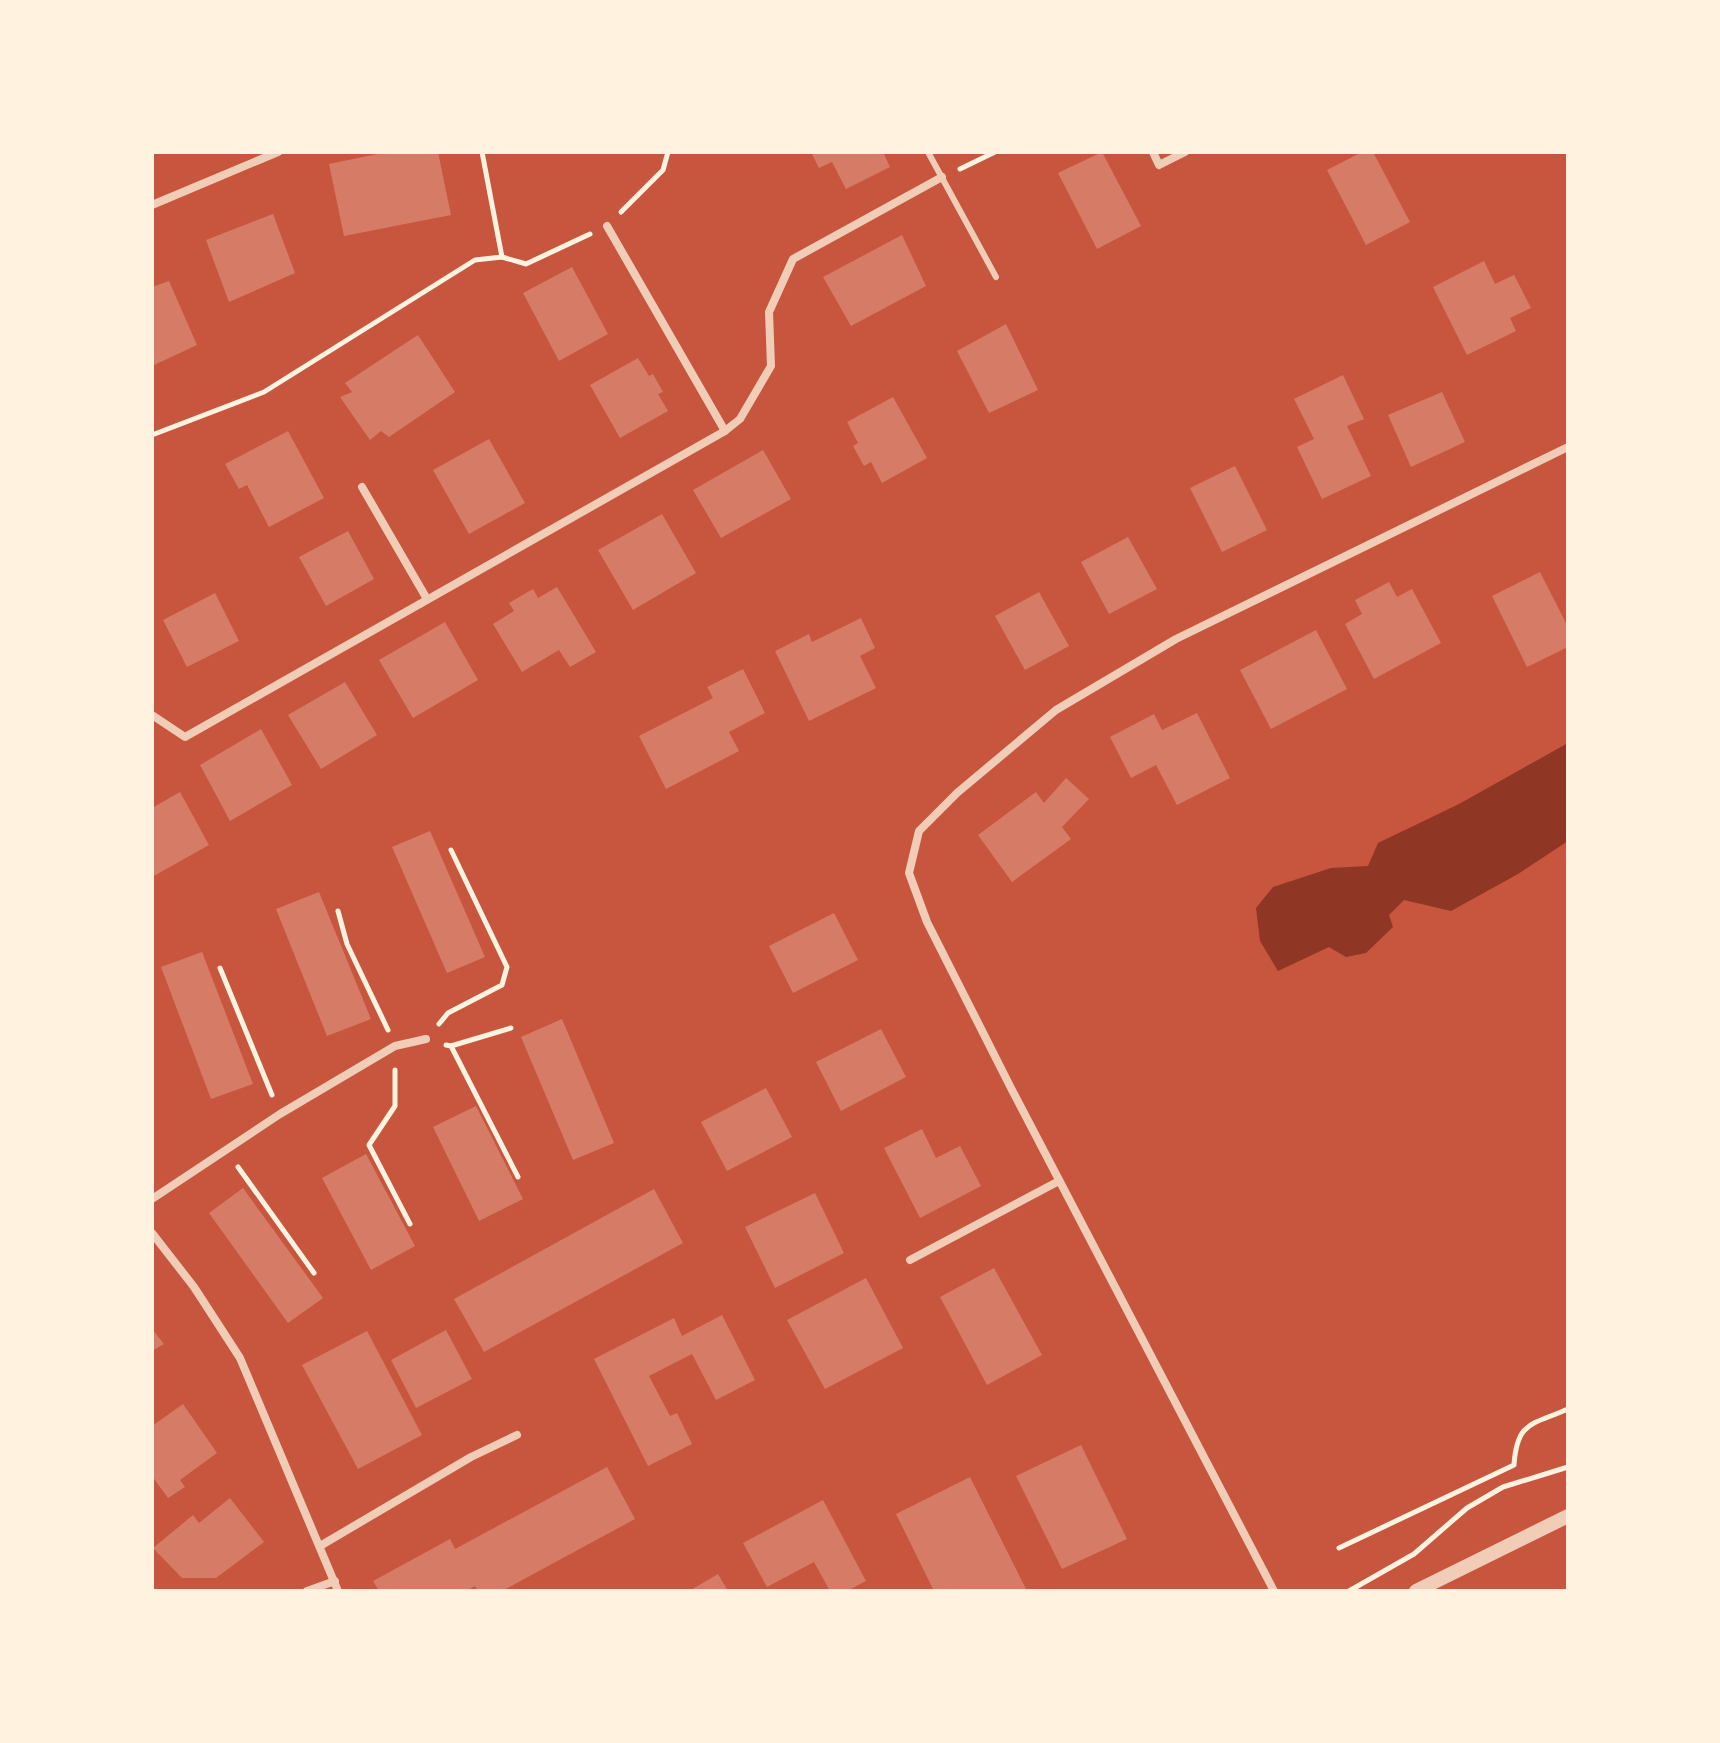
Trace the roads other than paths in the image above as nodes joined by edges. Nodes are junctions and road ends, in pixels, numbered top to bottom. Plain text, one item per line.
1 (278, 152) edge
2 (928, 152) edge
3 (1153, 152) edge
4 (1185, 152) edge
5 (942, 177) junction
6 (152, 205) edge
7 (607, 226) road end
8 (996, 277) dead end
9 (725, 431) junction
10 (1568, 447) edge
11 (362, 487) dead end
12 (427, 599) junction
13 (152, 715) edge
14 (426, 1039) road end
15 (1059, 1181) junction
16 (152, 1199) edge
17 (152, 1233) edge
18 (910, 1260) dead end
19 (517, 1435) dead end
20 (1568, 1516) edge
21 (320, 1546) junction
22 (335, 1581) junction
23 (1432, 1587) edge
24 (307, 1591) edge
25 (338, 1591) edge
26 (1274, 1591) edge
27 (1416, 1591) edge

1 - 6 street
2 - 5 lane
3 - 4 street
5 - 8 lane
5 - 9 street
7 - 9 street
9 - 12 street
10 - 15 street
11 - 12 street
12 - 13 street
14 - 16 street
15 - 18 street
15 - 26 street
17 - 21 street
19 - 21 street
20 - 23 street
21 - 22 street
22 - 24 street
22 - 25 street
23 - 27 street

